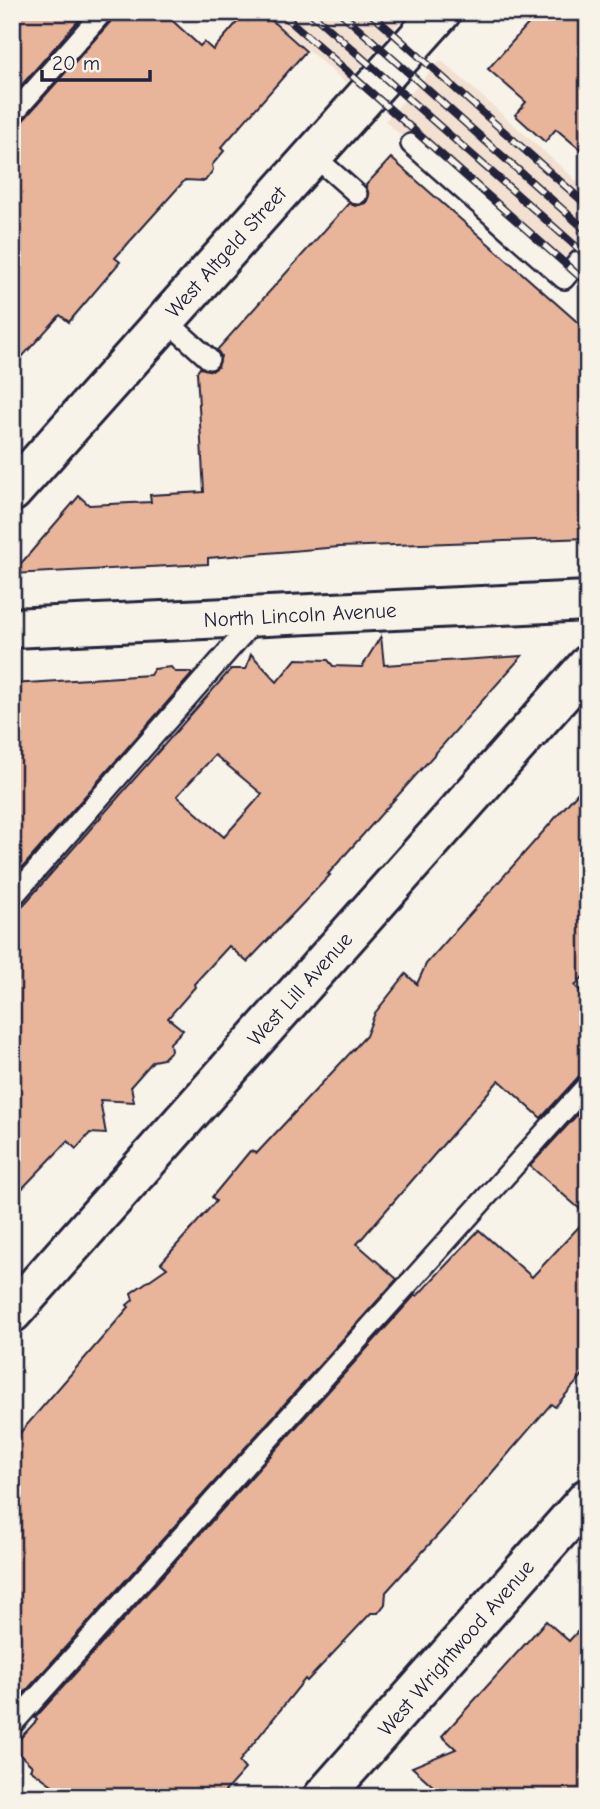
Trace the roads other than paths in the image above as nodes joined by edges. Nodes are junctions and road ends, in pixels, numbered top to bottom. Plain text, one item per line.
1 (103, 12) edge
2 (441, 12) edge
3 (12, 115) edge
4 (411, 144) dead end
5 (313, 155) junction
6 (357, 194) dead end
7 (585, 261) edge
8 (166, 320) junction
9 (209, 359) dead end
10 (12, 492) edge
11 (588, 601) edge
12 (258, 617) junction
13 (12, 628) edge
14 (588, 665) edge
15 (12, 898) edge
16 (588, 1084) edge
17 (12, 1313) edge
18 (588, 1498) edge
19 (12, 1725) edge
20 (338, 1792) edge

1 - 3 lane
2 - 5 street, West Altgeld Street
4 - 7 lane
5 - 6 lane
5 - 8 street, West Altgeld Street
8 - 9 lane
8 - 10 street, West Altgeld Street
11 - 12 street, North Lincoln Avenue
12 - 13 street, North Lincoln Avenue
12 - 15 lane
14 - 17 street, West Lill Avenue
16 - 19 lane
18 - 20 street, West Wrightwood Avenue

